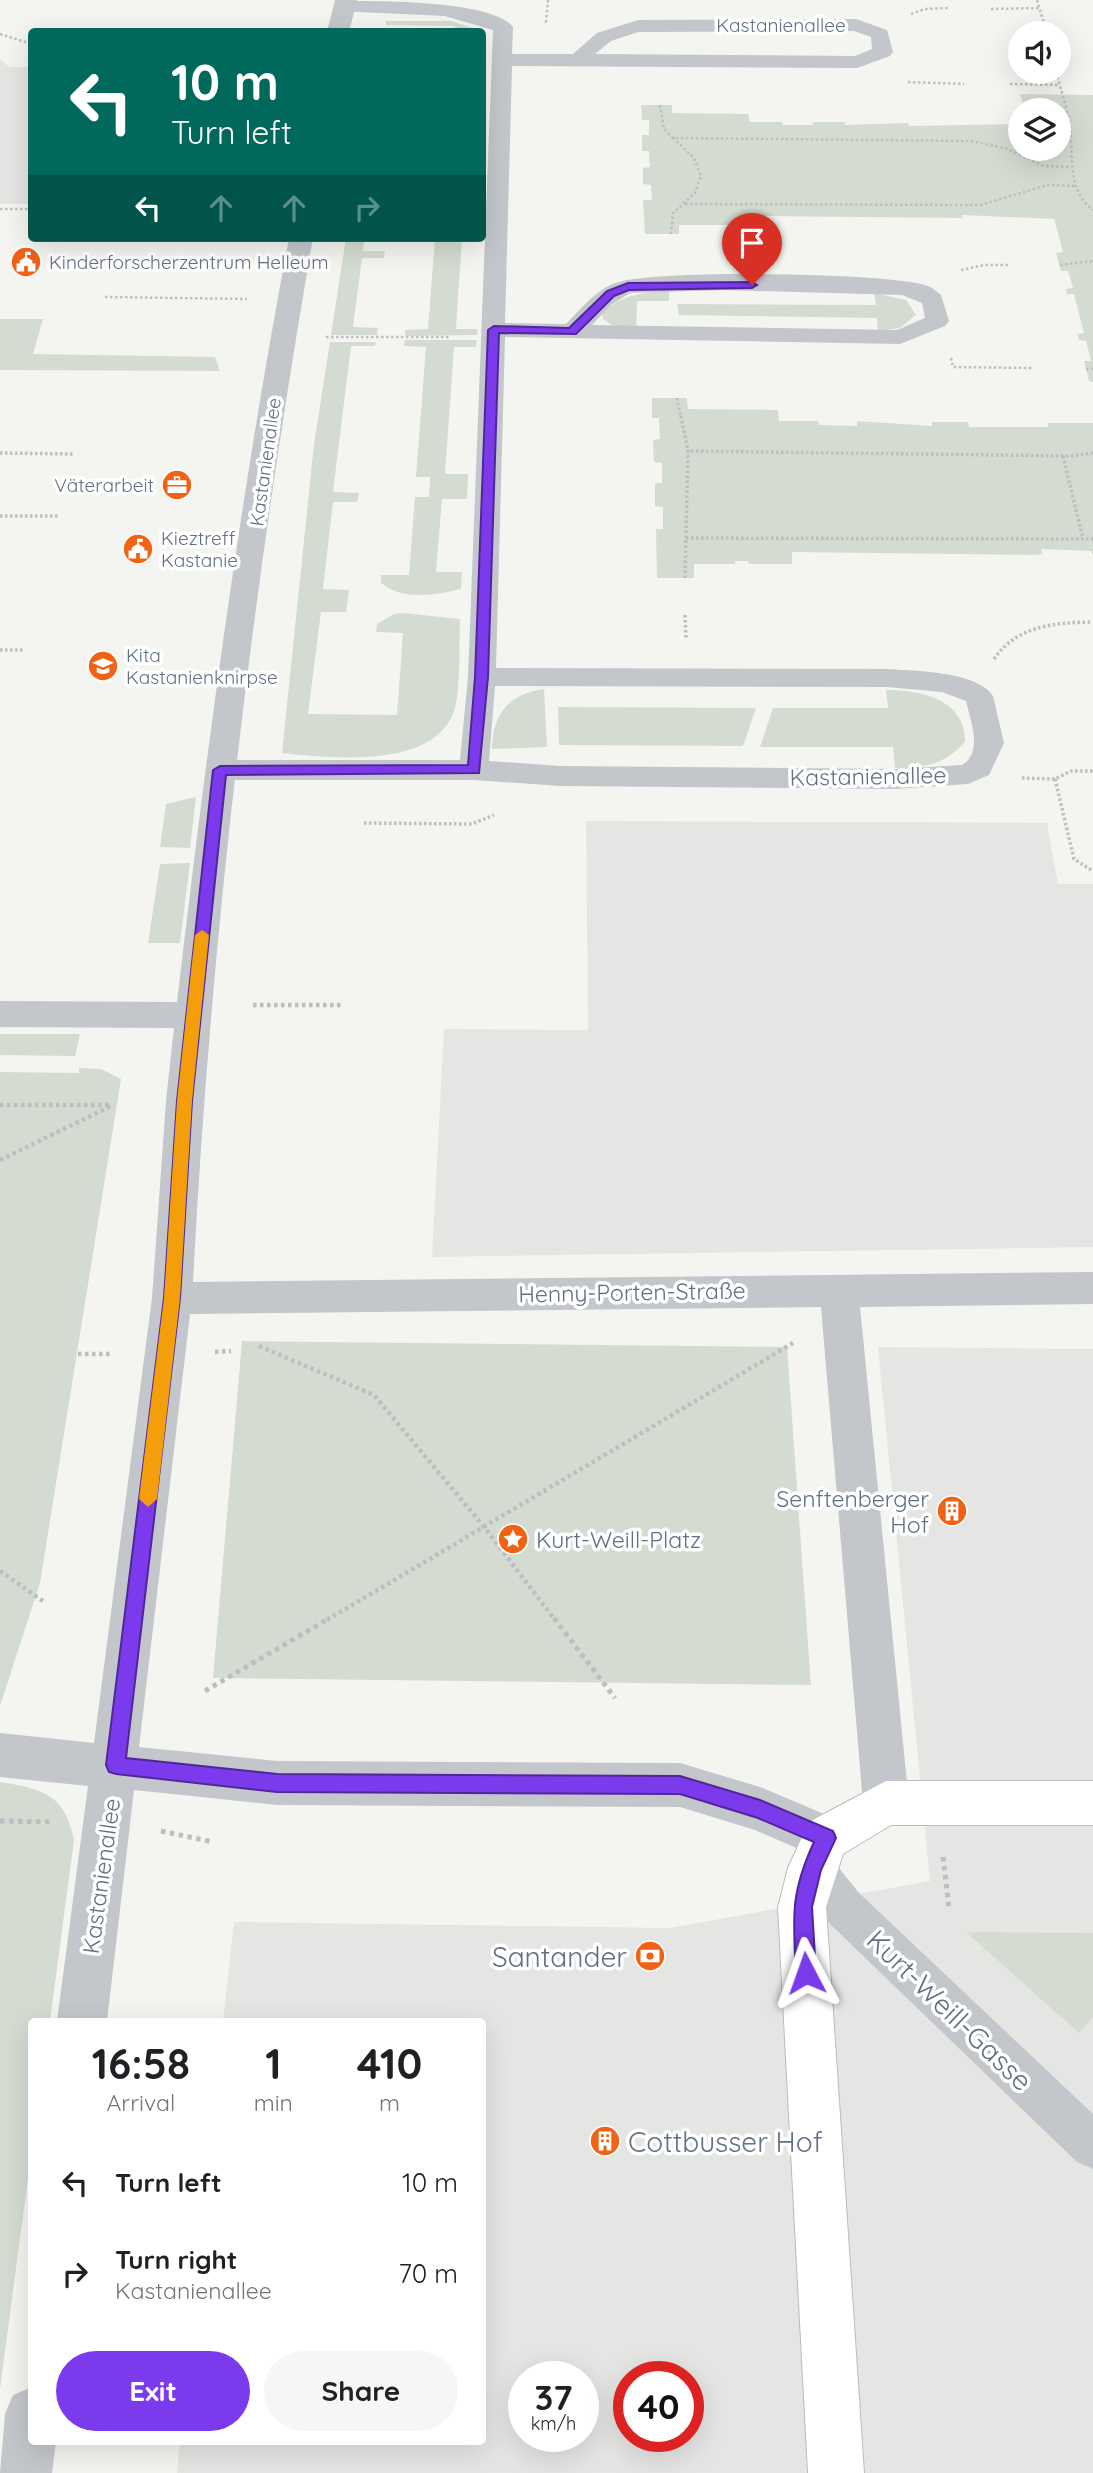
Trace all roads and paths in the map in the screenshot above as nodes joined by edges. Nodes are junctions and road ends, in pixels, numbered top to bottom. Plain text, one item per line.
1 (548, 0) edge
2 (1037, 0) edge
3 (345, 4) edge
4 (1040, 8) junction
5 (991, 9) dead end
6 (1043, 21) edge
7 (546, 22) dead end
8 (339, 28) edge
9 (0, 34) edge
10 (28, 43) edge
11 (502, 60) junction
12 (578, 61) junction
13 (1010, 84) dead end
14 (1060, 85) joint
15 (660, 105) dead end
16 (673, 138) junction
17 (1070, 167) junction
18 (1076, 186) junction
19 (684, 204) junction
20 (0, 209) edge
21 (28, 209) edge
22 (1093, 210) edge
23 (671, 234) dead end
24 (300, 242) edge
25 (1093, 261) edge
26 (1060, 265) dead end
27 (105, 297) dead end
28 (250, 299) dead end
29 (925, 328) junction
30 (572, 331) junction
31 (494, 333) junction
32 (283, 337) junction
33 (1032, 368) dead end
34 (1086, 369) dead end
35 (1093, 369) edge
36 (677, 398) dead end
37 (688, 451) junction
38 (0, 453) edge
39 (1093, 453) edge
40 (74, 454) dead end
41 (1063, 456) junction
42 (0, 516) edge
43 (58, 516) dead end
44 (686, 538) junction
45 (1083, 539) junction
46 (1093, 539) edge
47 (685, 578) dead end
48 (685, 615) dead end
49 (1090, 622) dead end
50 (686, 642) dead end
51 (0, 650) edge
52 (24, 650) dead end
53 (482, 677) junction
54 (946, 683) junction
55 (220, 770) junction
56 (474, 770) junction
57 (1093, 771) edge
58 (1020, 778) dead end
59 (1055, 779) junction
60 (505, 815) dead end
61 (364, 824) dead end
62 (1093, 871) edge
63 (253, 1005) dead end
64 (341, 1005) dead end
65 (0, 1014) edge
66 (193, 1015) junction
67 (0, 1105) edge
68 (0, 1160) edge
69 (1093, 1288) edge
70 (839, 1289) junction
71 (172, 1298) junction
72 (843, 1335) junction
73 (246, 1340) dead end
74 (485, 1528) junction
75 (0, 1571) edge
76 (43, 1601) dead end
77 (205, 1691) dead end
78 (615, 1698) dead end
79 (0, 1755) edge
80 (116, 1765) junction
81 (886, 1803) junction
82 (1093, 1803) edge
83 (819, 1853) junction
84 (82, 2018) edge
85 (1093, 2146) edge
86 (28, 2444) edge
87 (24, 2473) edge
88 (836, 2473) edge

1 - 7 path
2 - 4 path
3 - 8 street
3 - 11 lane
4 - 5 path
4 - 6 path
9 - 10 path
11 - 12 lane, Kastanienallee
11 - 31 lane
12 - 12 lane, Kastanienallee
13 - 14 path
14 - 17 path
15 - 16 path
16 - 17 path
16 - 19 path
17 - 18 path
18 - 19 path
18 - 22 path
19 - 23 path
20 - 21 path
24 - 32 street, Kastanienallee
25 - 26 path
27 - 28 path
29 - 30 lane
29 - 30 lane
29 - 33 path
30 - 31 lane
31 - 32 path
31 - 53 lane
32 - 55 street, Kastanienallee
34 - 35 path
36 - 37 path
37 - 41 path
37 - 44 path
38 - 40 path
39 - 41 path
41 - 45 path
42 - 43 path
44 - 45 path
44 - 47 path
45 - 46 path
48 - 50 path
49 - 54 path
51 - 52 path
53 - 54 lane, Kastanienallee
53 - 56 lane
54 - 56 lane, Kastanienallee
55 - 56 lane, Kastanienallee
55 - 66 street, Kastanienallee
57 - 59 path
58 - 59 path
59 - 62 path
60 - 61 path
63 - 64 path
65 - 66 street
66 - 71 street, Kastanienallee
67 - 68 path
69 - 70 street, Henny-Porten-Straße
70 - 71 street, Henny-Porten-Straße
70 - 72 street
71 - 80 street, Kastanienallee
72 - 74 path
72 - 81 street
73 - 74 path
74 - 77 path
74 - 78 path
75 - 76 path
79 - 80 street
80 - 83 street
80 - 84 street, Kastanienallee
81 - 82 street
81 - 83 street
83 - 85 lane, Kurt-Weill-Gasse
83 - 88 street
86 - 87 street

